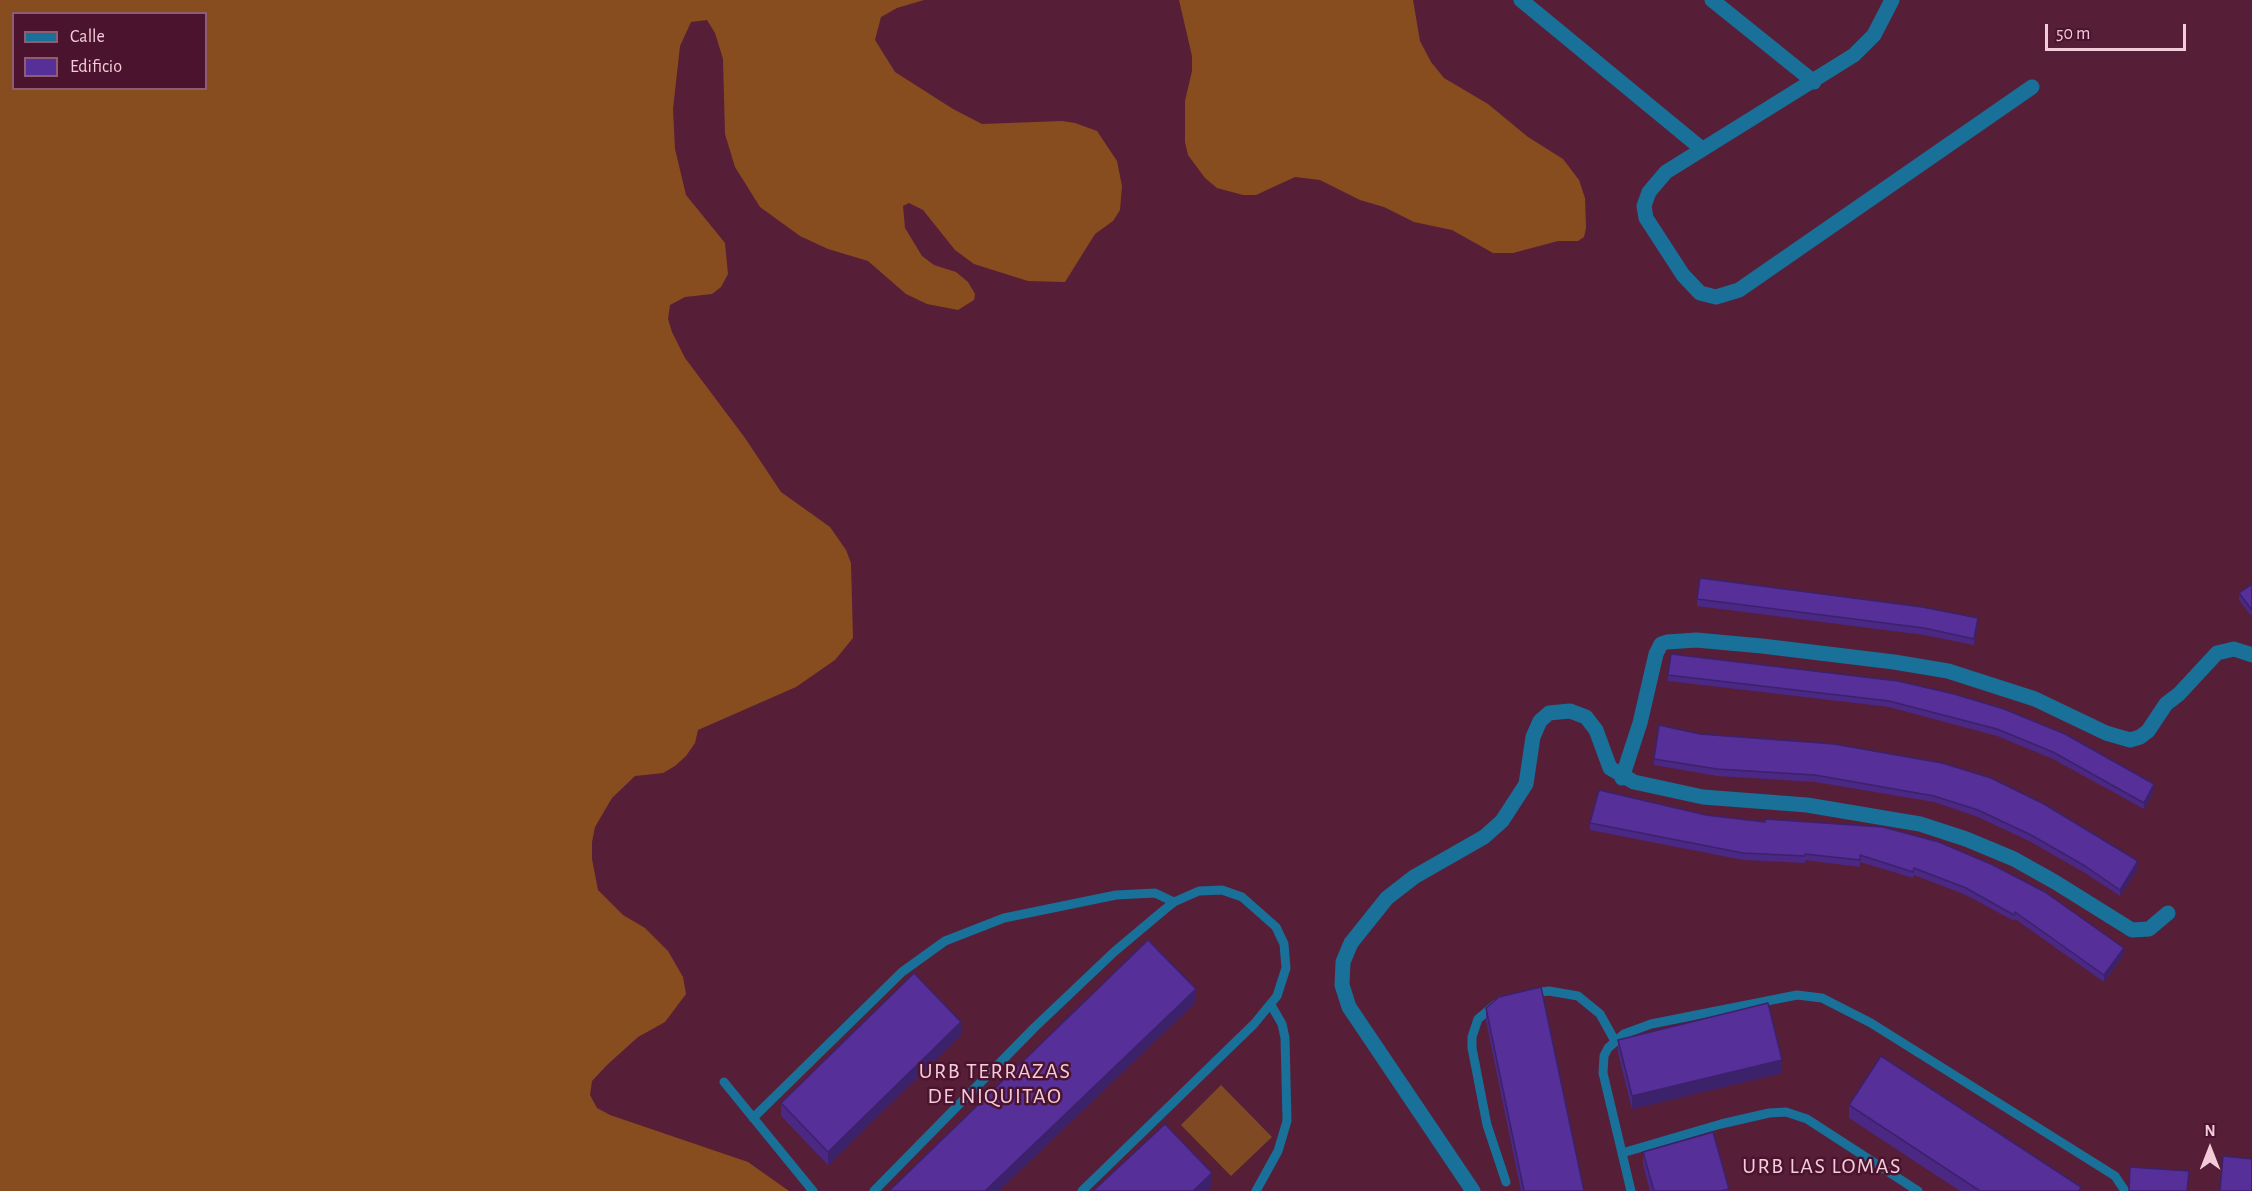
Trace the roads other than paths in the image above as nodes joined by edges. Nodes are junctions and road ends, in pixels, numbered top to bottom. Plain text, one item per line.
1 (1521, 0) edge
2 (1712, 0) edge
3 (1892, 0) edge
4 (1814, 82) junction
5 (2032, 87) dead end
6 (1702, 149) junction
7 (2252, 656) edge
8 (1622, 778) junction
9 (1174, 902) junction
10 (2168, 913) dead end
11 (1524, 996) edge
12 (1505, 1001) edge
13 (1271, 1005) junction
14 (1616, 1041) junction
15 (724, 1082) dead end
16 (753, 1118) junction
17 (1622, 1153) junction
18 (1506, 1182) dead end
19 (813, 1191) edge
20 (874, 1191) edge
21 (1082, 1191) edge
22 (1256, 1191) edge
23 (1473, 1191) edge
24 (1631, 1191) edge
25 (1918, 1191) edge
26 (2125, 1191) edge

1 - 6 street
2 - 4 street
3 - 4 street
4 - 6 street
5 - 6 street
7 - 8 street
8 - 10 street
8 - 23 street
9 - 13 lane
9 - 16 lane
9 - 20 lane
11 - 14 lane
12 - 18 lane
13 - 21 lane
13 - 22 lane
14 - 17 lane
14 - 26 lane
15 - 16 lane
16 - 19 lane
17 - 24 lane
17 - 25 lane

